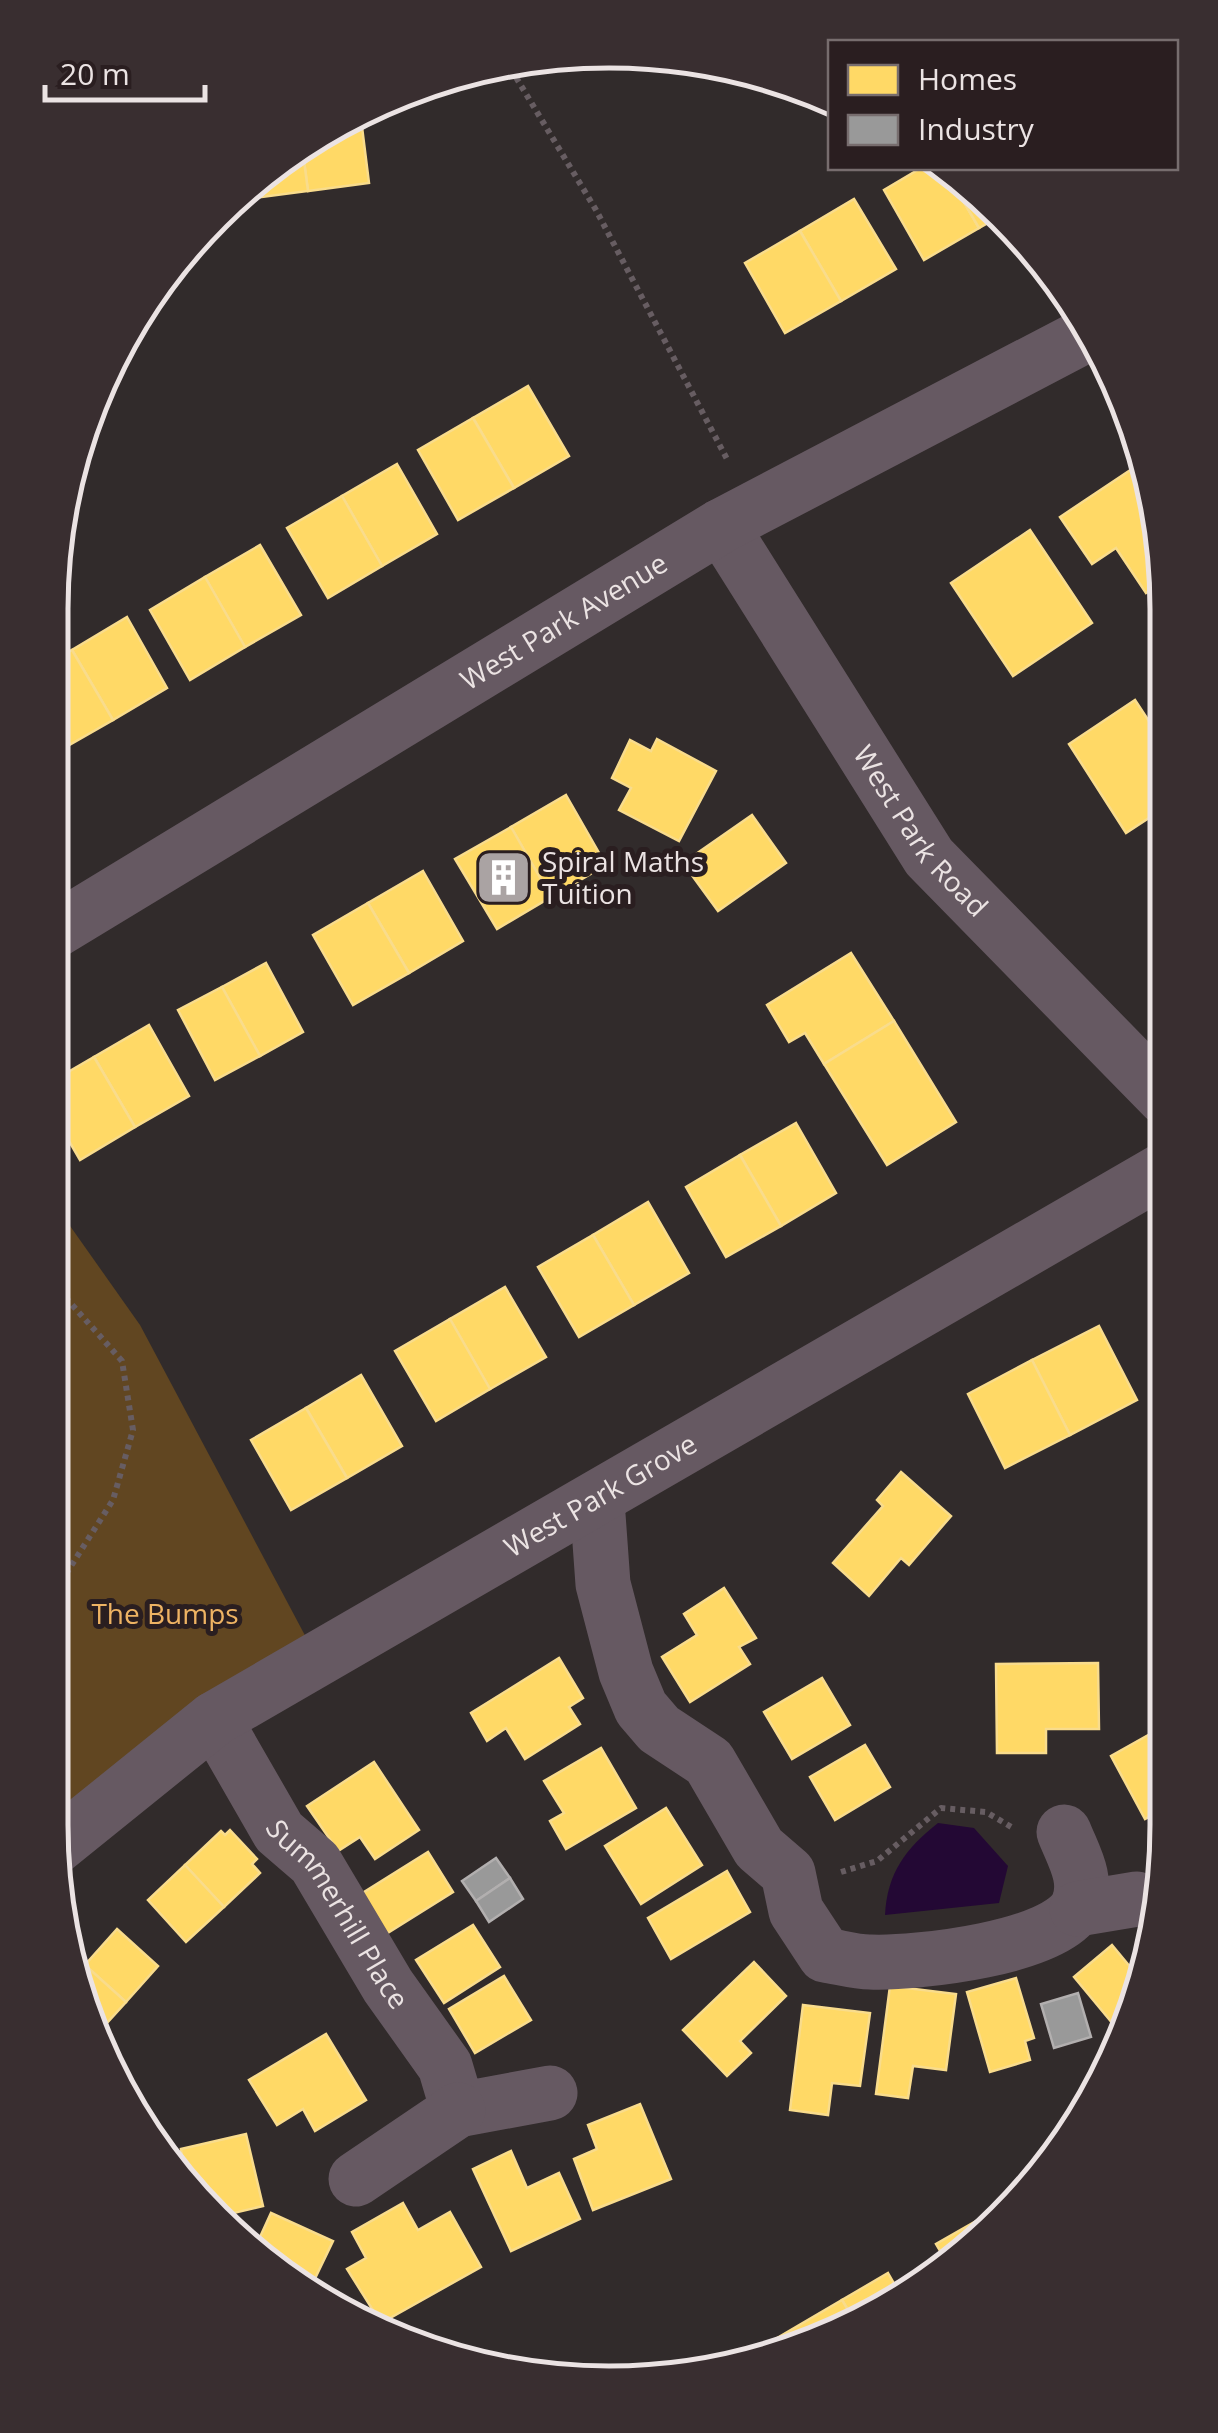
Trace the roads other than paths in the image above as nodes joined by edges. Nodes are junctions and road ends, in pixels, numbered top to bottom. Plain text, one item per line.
1 (1079, 339) edge
2 (737, 517) junction
3 (68, 924) edge
4 (1150, 1083) edge
5 (1150, 1179) edge
6 (597, 1501) junction
7 (214, 1719) junction
8 (1043, 1832) road end
9 (68, 1836) edge
10 (1137, 1899) dead end
11 (1077, 1909) junction
12 (550, 2093) dead end
13 (458, 2110) junction
14 (356, 2179) dead end

1 - 2 street, West Park Avenue
2 - 3 street, West Park Avenue
2 - 4 street, West Park Road
5 - 6 street, West Park Grove
6 - 7 street, West Park Grove
6 - 11 street
7 - 9 street, West Park Grove
7 - 13 street, Summerhill Place
8 - 11 street
10 - 11 street
12 - 13 street
13 - 14 street

